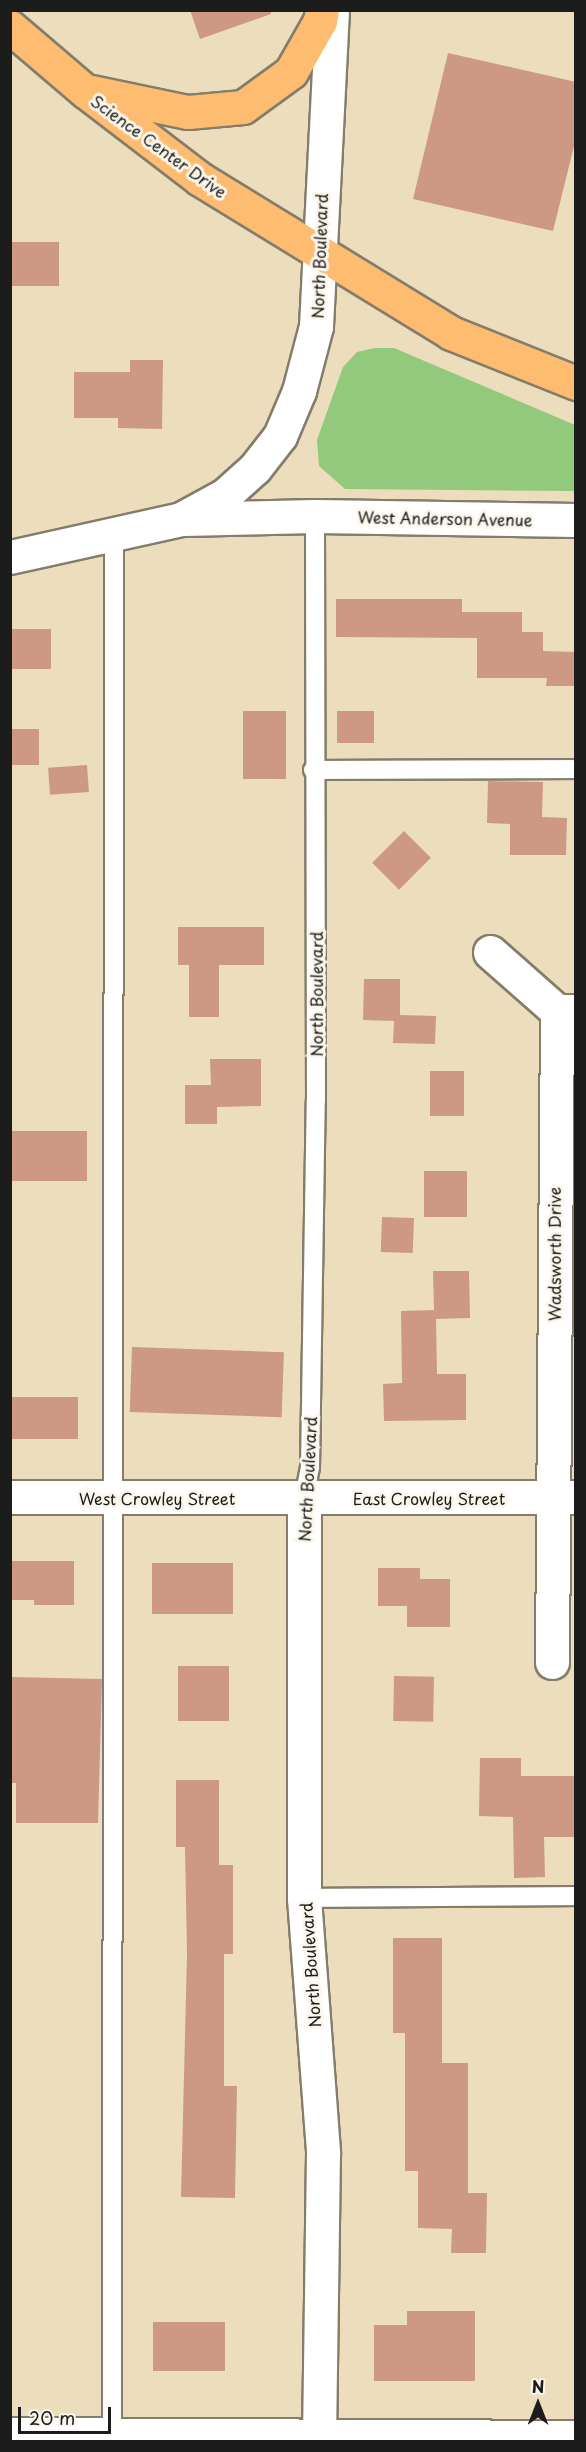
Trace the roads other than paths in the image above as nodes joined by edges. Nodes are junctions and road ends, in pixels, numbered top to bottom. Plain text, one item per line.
1 (322, 10) edge
2 (332, 10) edge
3 (10, 27) edge
4 (85, 91) junction
5 (317, 252) junction
6 (576, 382) edge
7 (315, 516) junction
8 (181, 519) junction
9 (576, 519) edge
10 (114, 536) junction
11 (25, 555) edge
12 (576, 769) edge
13 (314, 770) junction
14 (490, 952) dead end
15 (566, 1011) edge
16 (564, 1252) edge
17 (10, 1497) edge
18 (565, 1497) edge
19 (113, 1498) junction
20 (304, 1498) junction
21 (552, 1662) dead end
22 (576, 1896) edge
23 (304, 1898) junction
24 (10, 2434) edge
25 (576, 2437) edge
26 (112, 2438) edge
27 (319, 2438) edge

1 - 4 main road
2 - 5 street, North Boulevard
3 - 4 main road, Science Center Drive
4 - 5 main road, Science Center Drive
5 - 6 main road, Science Center Drive
5 - 8 street, North Boulevard
7 - 8 street, West Anderson Avenue
7 - 9 street, West Anderson Avenue
7 - 13 lane, North Boulevard
8 - 10 street, North Boulevard
10 - 11 street, North Boulevard
10 - 19 lane
12 - 13 lane
13 - 20 lane, North Boulevard
14 - 15 street, Wadsworth Drive
15 - 16 street, Wadsworth Drive
16 - 18 street, Wadsworth Drive
17 - 19 street, West Crowley Street
18 - 20 street, East Crowley Street
18 - 21 street
19 - 20 street, West Crowley Street
19 - 26 lane
20 - 23 street, North Boulevard
22 - 23 lane
23 - 27 street, North Boulevard
24 - 26 street
25 - 27 street
26 - 27 street

